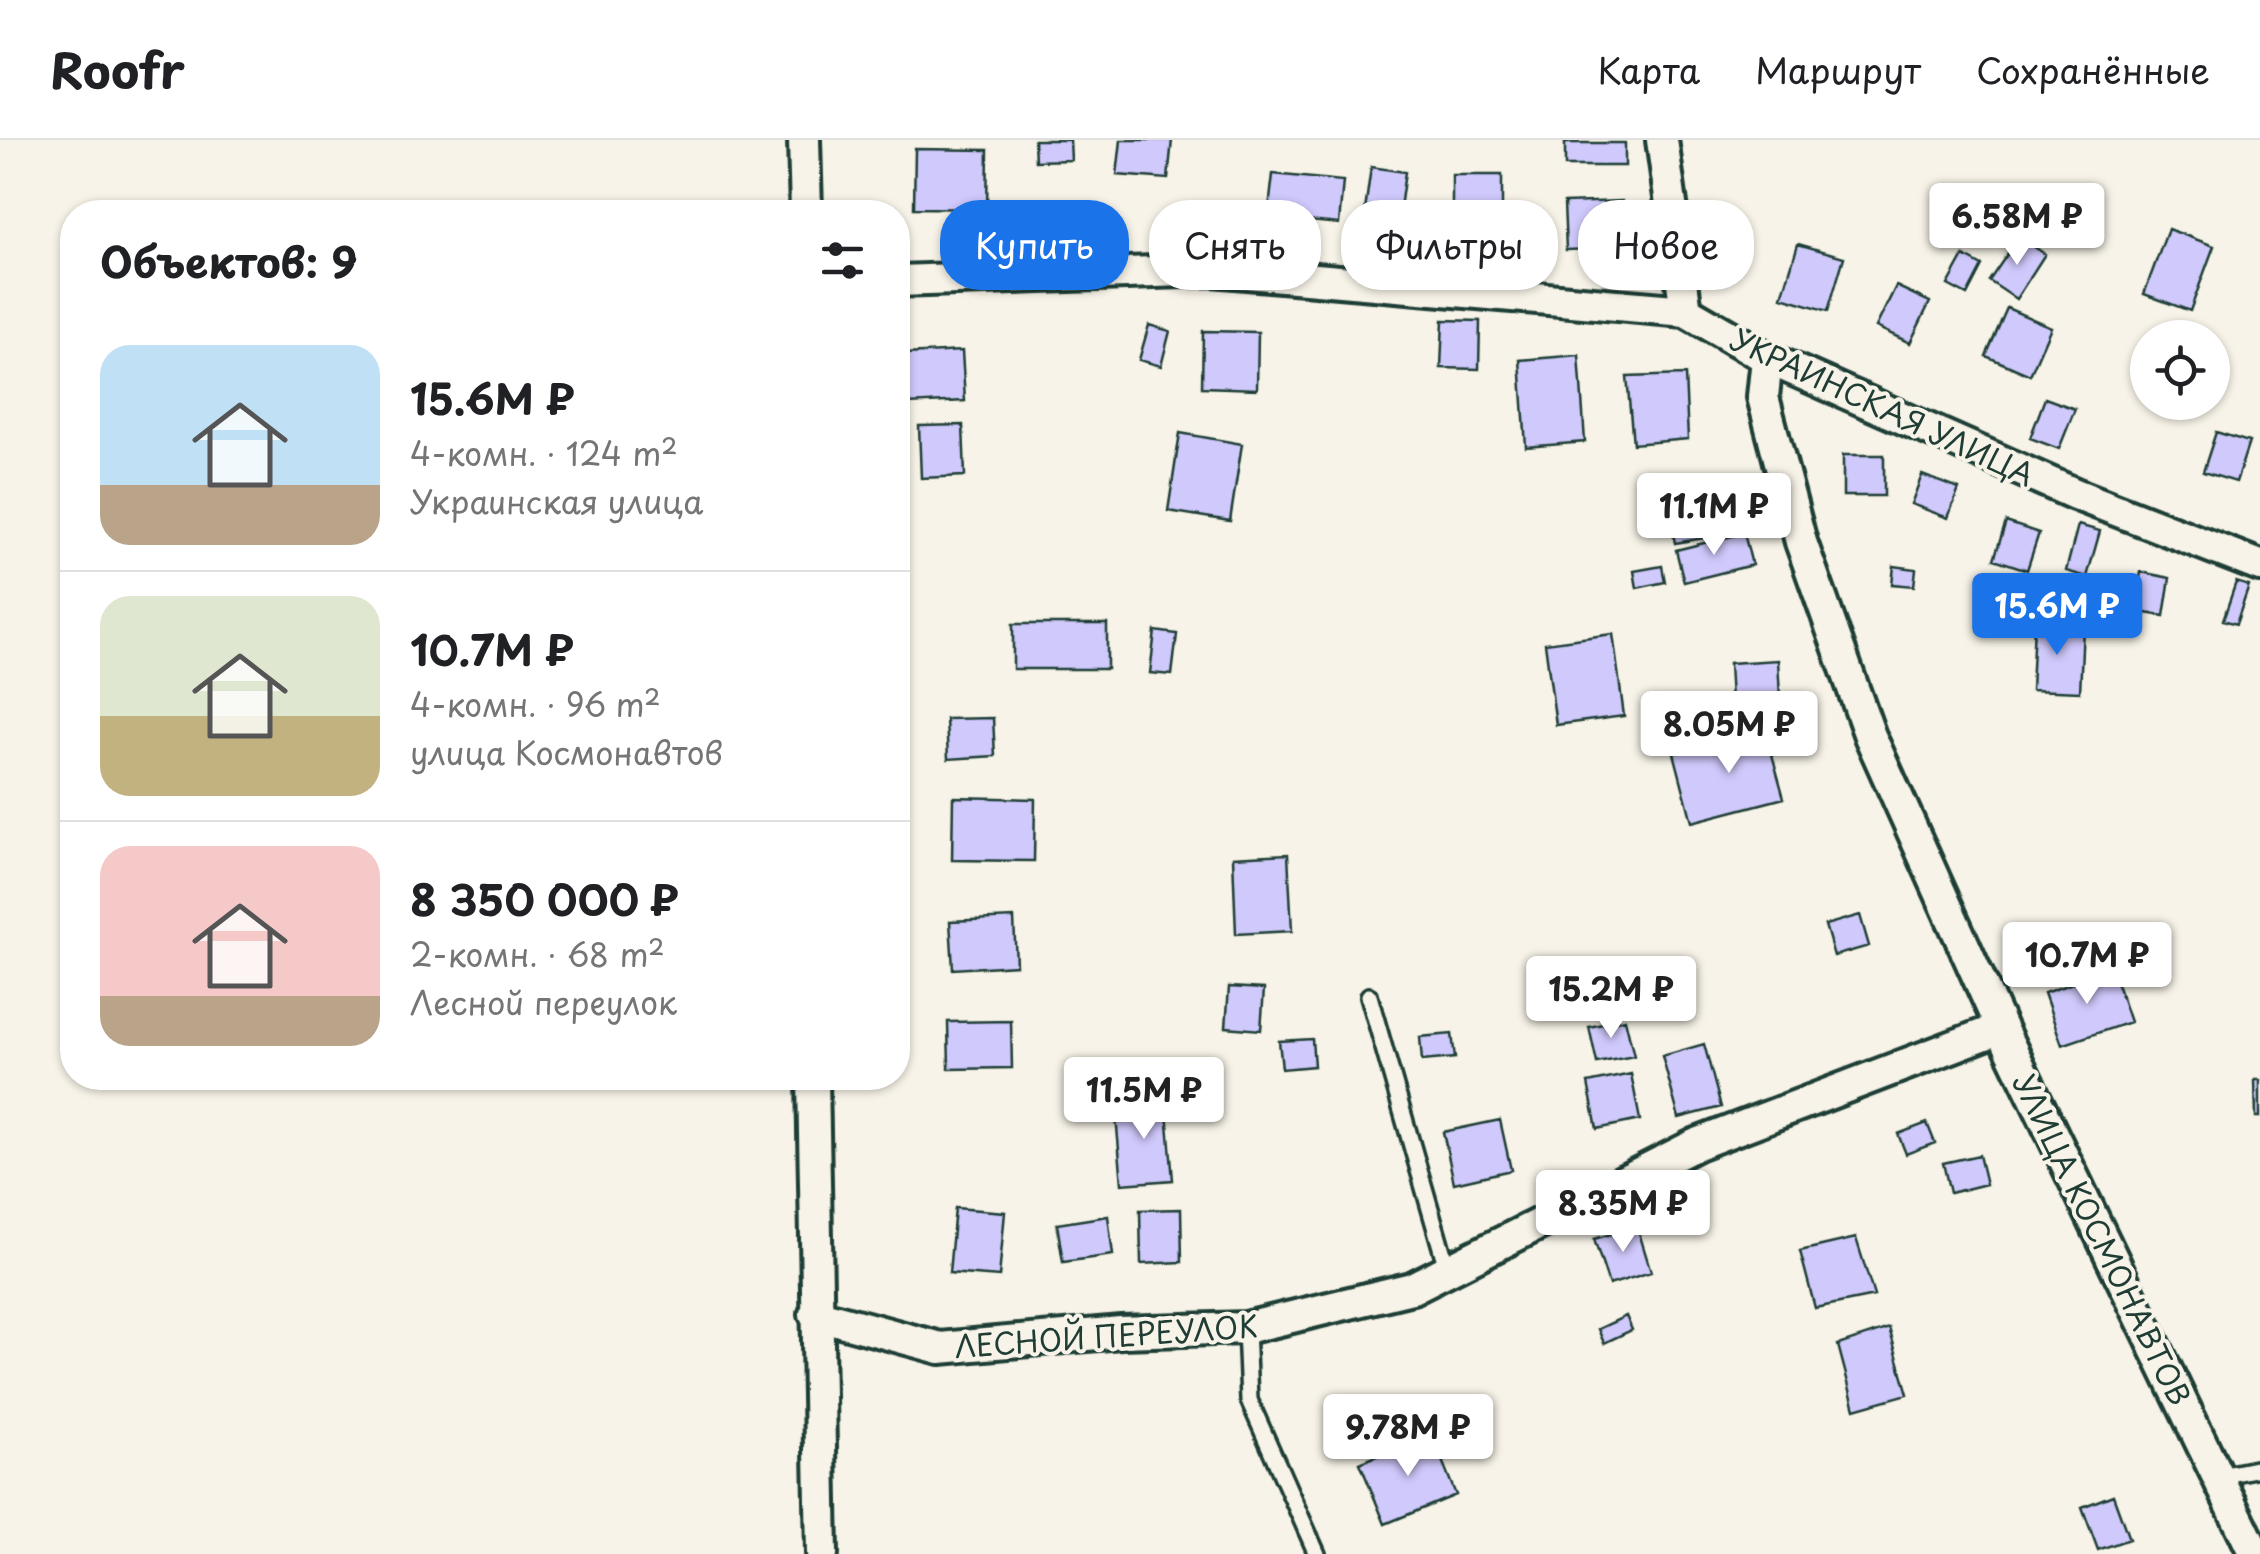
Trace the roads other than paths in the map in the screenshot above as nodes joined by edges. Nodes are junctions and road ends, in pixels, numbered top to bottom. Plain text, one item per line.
1 (804, 140) edge
2 (1662, 140) edge
3 (806, 200) edge
4 (910, 281) edge
5 (1686, 311) junction
6 (1767, 358) junction
7 (2260, 566) edge
8 (1370, 996) dead end
9 (2000, 1028) junction
10 (814, 1090) edge
11 (1447, 1268) junction
12 (815, 1314) junction
13 (1246, 1328) junction
14 (2260, 1468) edge
15 (2220, 1476) junction
16 (822, 1554) edge
17 (1317, 1554) edge
18 (2255, 1554) edge

1 - 3 street
2 - 5 street
4 - 5 street, УКРАИНСКАЯ УЛИЦА
5 - 6 street, УКРАИНСКАЯ УЛИЦА
6 - 7 street, УКРАИНСКАЯ УЛИЦА
6 - 9 street, УЛИЦА КОСМОНАВТОВ
8 - 11 lane
9 - 11 street, ЛЕСНОЙ ПЕРЕУЛОК
9 - 15 street, УЛИЦА КОСМОНАВТОВ
10 - 12 street
11 - 13 street, ЛЕСНОЙ ПЕРЕУЛОК
12 - 13 street, ЛЕСНОЙ ПЕРЕУЛОК
12 - 16 street
13 - 17 lane
14 - 15 lane
15 - 18 street, УЛИЦА КОСМОНАВТОВ

